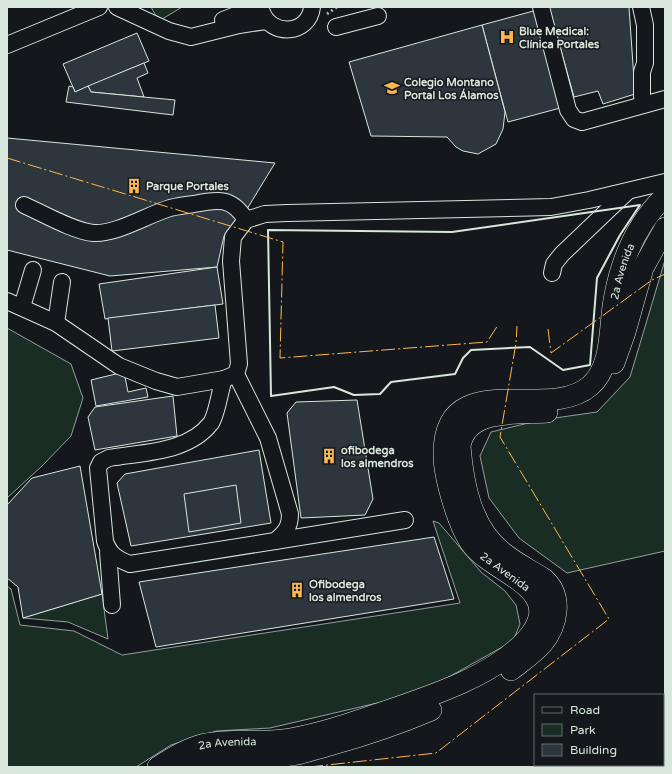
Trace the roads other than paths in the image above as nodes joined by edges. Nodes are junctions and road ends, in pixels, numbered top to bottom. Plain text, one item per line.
1 (99, 7) edge
2 (116, 7) edge
3 (256, 7) edge
4 (541, 7) edge
5 (641, 7) edge
6 (313, 8) edge
7 (263, 14) edge
8 (378, 16) dead end
9 (336, 27) dead end
10 (169, 31) junction
11 (7, 45) edge
12 (642, 97) dead end
13 (665, 99) edge
14 (665, 182) edge
15 (627, 192) junction
16 (665, 196) edge
17 (24, 205) dead end
18 (246, 220) junction
19 (665, 228) edge
20 (33, 270) dead end
21 (552, 273) dead end
22 (62, 282) dead end
23 (7, 300) edge
24 (22, 307) junction
25 (56, 323) junction
26 (230, 376) junction
27 (405, 520) dead end
28 (275, 541) junction
29 (108, 552) junction
30 (112, 606) dead end
31 (158, 767) edge
32 (187, 767) edge

1 - 11 street
2 - 10 street
3 - 10 street
4 - 13 street
5 - 12 street
6 - 7 street
7 - 10 street
8 - 9 street
14 - 15 street
15 - 18 street
15 - 21 street
16 - 31 main road, 2a Avenida
17 - 18 street
18 - 26 street
19 - 32 main road, 2a Avenida
20 - 24 street
22 - 25 street
23 - 24 street
24 - 25 street
25 - 26 street
26 - 28 street
26 - 29 street
27 - 28 street
28 - 29 street
29 - 30 street

